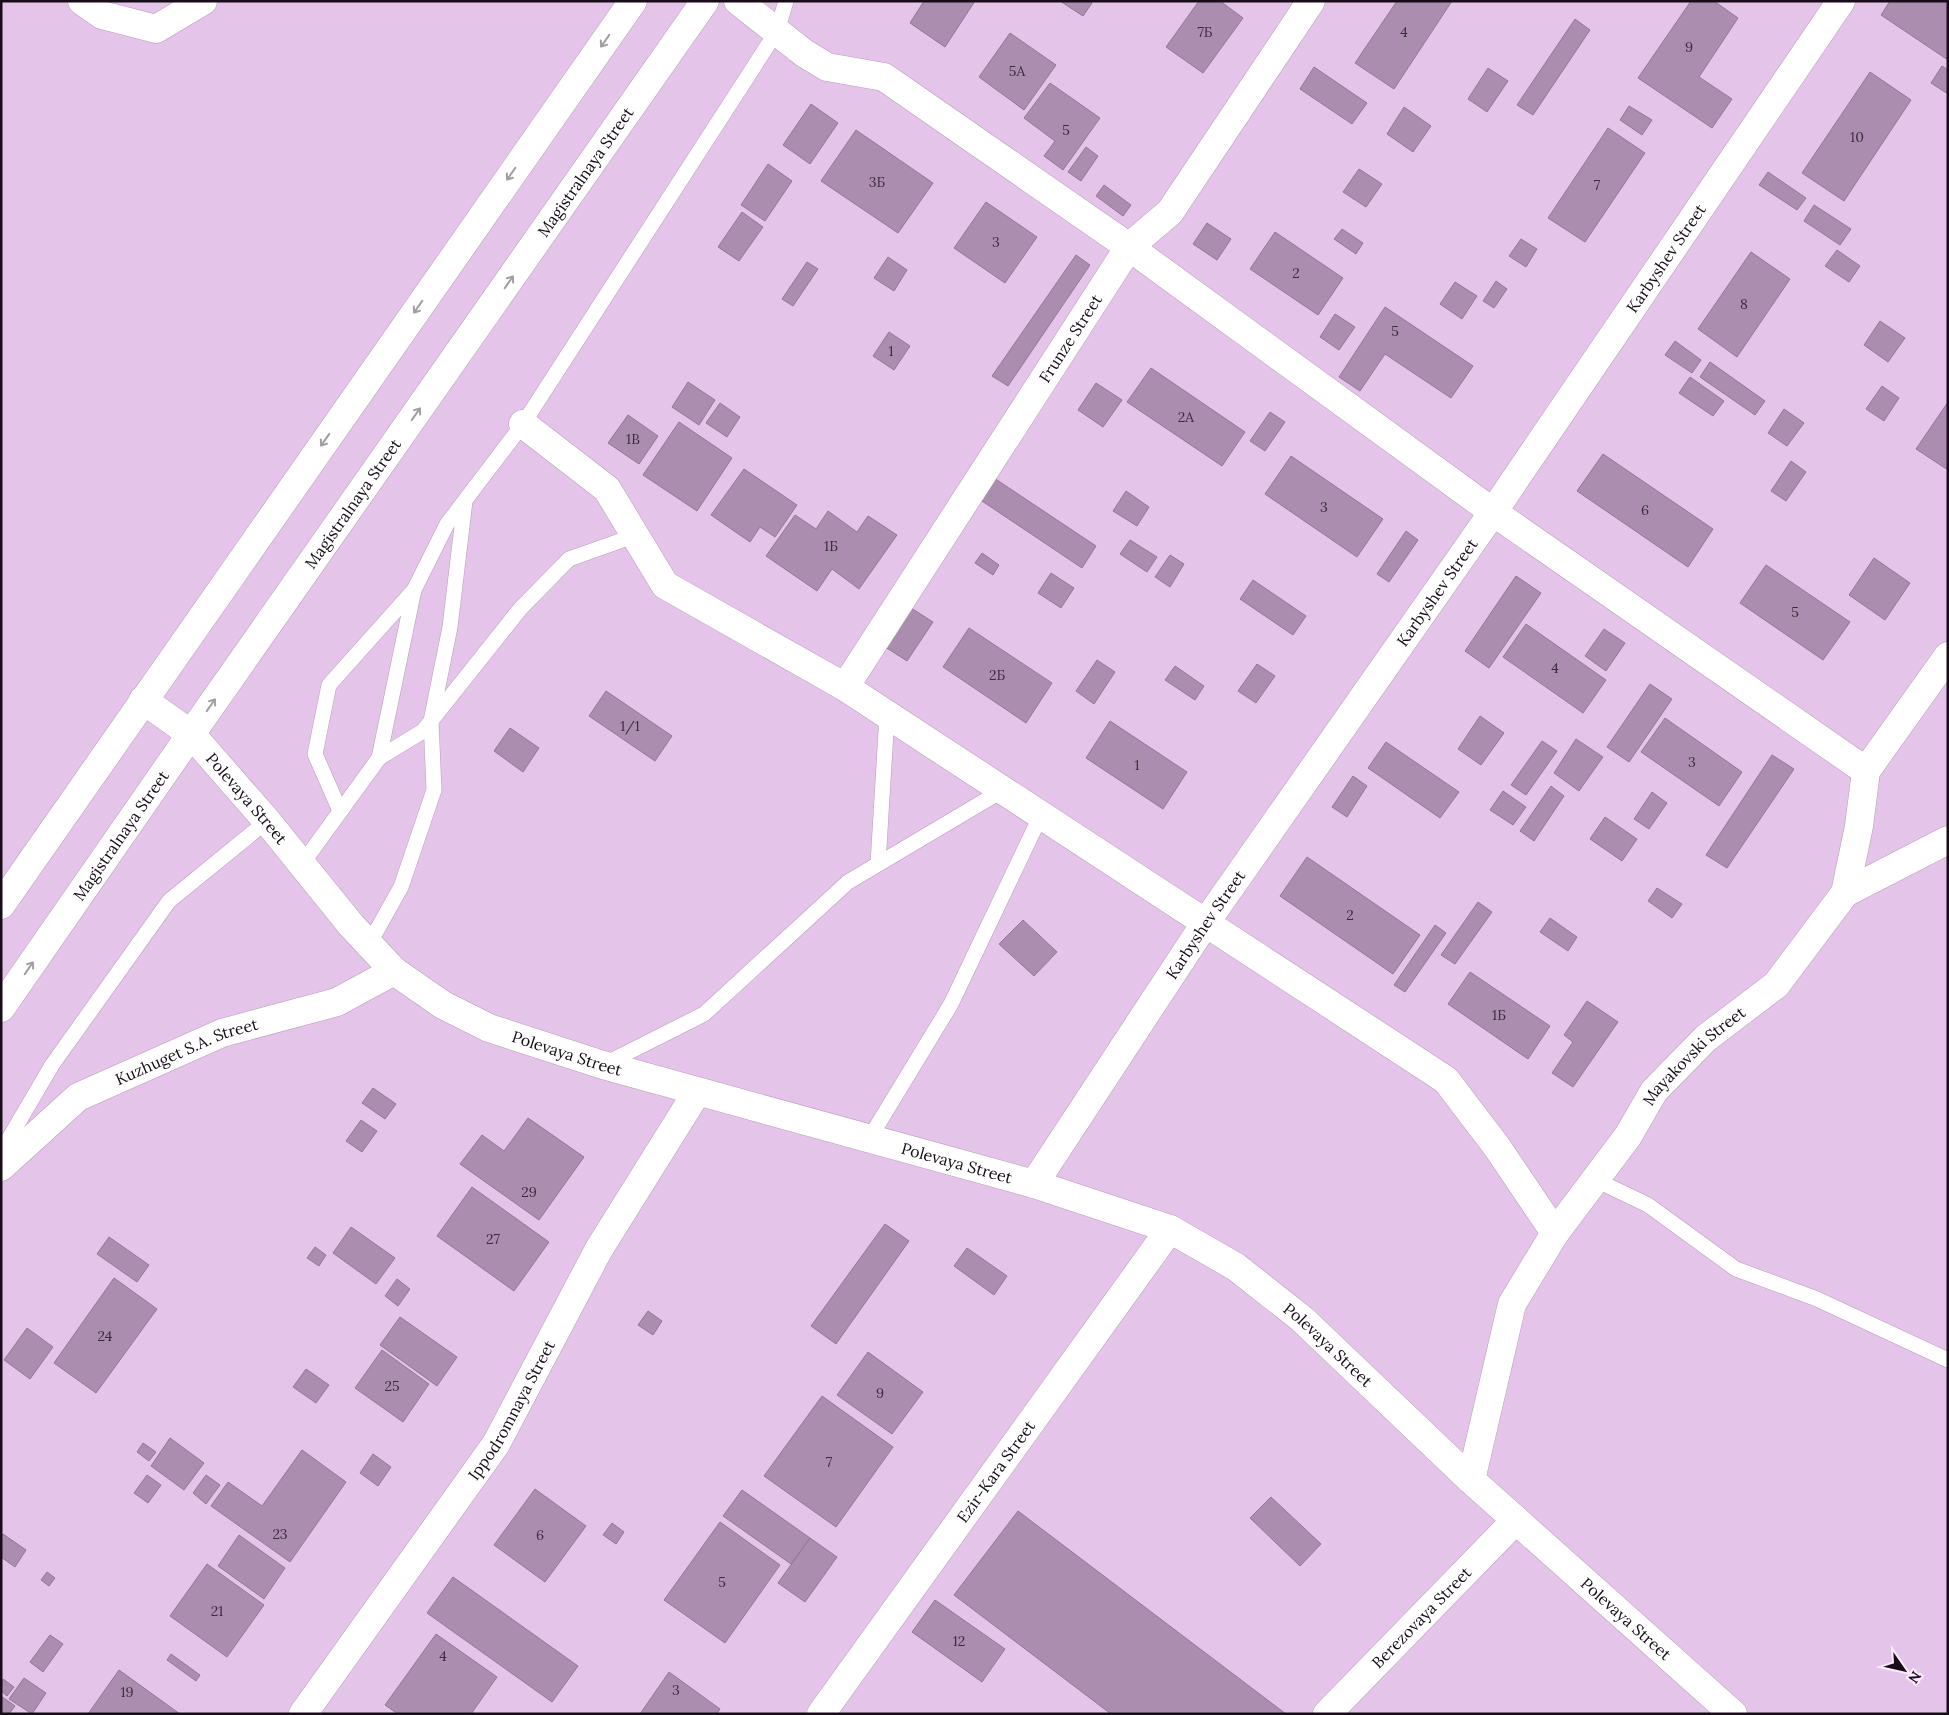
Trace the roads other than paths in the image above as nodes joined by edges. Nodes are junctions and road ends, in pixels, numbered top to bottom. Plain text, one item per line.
1 (82, 1) edge
2 (203, 1) edge
3 (632, 1) edge
4 (705, 1) edge
5 (738, 1) edge
6 (786, 1) edge
7 (1311, 1) edge
8 (1841, 1) edge
9 (777, 31) junction
10 (1129, 246) junction
11 (523, 424) junction
12 (465, 500) junction
13 (1493, 512) junction
14 (634, 536) junction
15 (414, 590) junction
16 (1948, 656) edge
17 (845, 687) junction
18 (143, 700) junction
19 (887, 714) junction
20 (431, 721) junction
21 (191, 734) junction
22 (379, 758) junction
23 (1866, 771) junction
24 (1003, 790) junction
25 (340, 811) junction
26 (1041, 815) junction
27 (267, 821) junction
28 (1948, 840) edge
29 (302, 864) junction
30 (878, 864) junction
31 (1845, 893) junction
32 (1, 905) edge
33 (1206, 922) junction
34 (369, 944) junction
35 (394, 971) junction
36 (1, 1008) edge
37 (602, 1065) junction
38 (697, 1092) junction
39 (869, 1139) junction
40 (1, 1152) edge
41 (1, 1167) edge
42 (1596, 1180) junction
43 (1034, 1184) junction
44 (1170, 1229) junction
45 (1555, 1233) junction
46 (1948, 1360) edge
47 (1471, 1480) junction
48 (1516, 1520) junction
49 (303, 1714) edge
50 (821, 1714) edge
51 (1327, 1714) edge
52 (1733, 1714) edge

1 - 2 street
3 -> 18 street
21 -> 4 street, Magistralnaya Street
5 - 9 street
6 - 9 lane
7 - 10 street, Frunze Street
8 - 13 street, Karbyshev Street
9 - 10 street
9 - 11 lane
10 - 13 street
10 - 17 street, Frunze Street
11 - 12 lane
11 - 14 street
12 - 15 lane
12 - 20 lane
13 - 23 street
13 - 33 street, Karbyshev Street
14 - 17 street
14 - 20 lane
15 - 22 lane
15 - 25 lane
16 - 23 street, Mayakovski Street
17 - 19 street
18 - 21 street, Polevaya Street
18 - 32 street
19 - 24 street
19 - 30 lane
20 - 22 lane
20 - 34 lane
21 - 27 street, Polevaya Street
36 -> 21 street, Magistralnaya Street
22 - 25 lane
23 - 31 street, Mayakovski Street
24 - 26 street
24 - 30 lane
25 - 29 lane
26 - 33 street
26 - 39 lane
27 - 29 street, Polevaya Street
27 - 40 lane
28 - 31 street
29 - 34 street, Polevaya Street
30 - 37 lane
31 - 42 street, Mayakovski Street
33 - 43 street, Karbyshev Street
33 - 45 street
34 - 35 street, Polevaya Street
35 - 37 street, Polevaya Street
35 - 41 street, Kuzhuget S.A. Street
37 - 38 street, Polevaya Street
38 - 39 street, Polevaya Street
38 - 49 street, Ippodromnaya Street
39 - 43 street, Polevaya Street
42 - 45 street, Mayakovski Street
42 - 46 lane
43 - 44 street, Polevaya Street
44 - 47 street, Polevaya Street
44 - 50 street, Ezir-Kara Street
45 - 47 street, Mayakovski Street
47 - 48 street, Polevaya Street
48 - 51 street, Berezovaya Street
48 - 52 street, Polevaya Street

